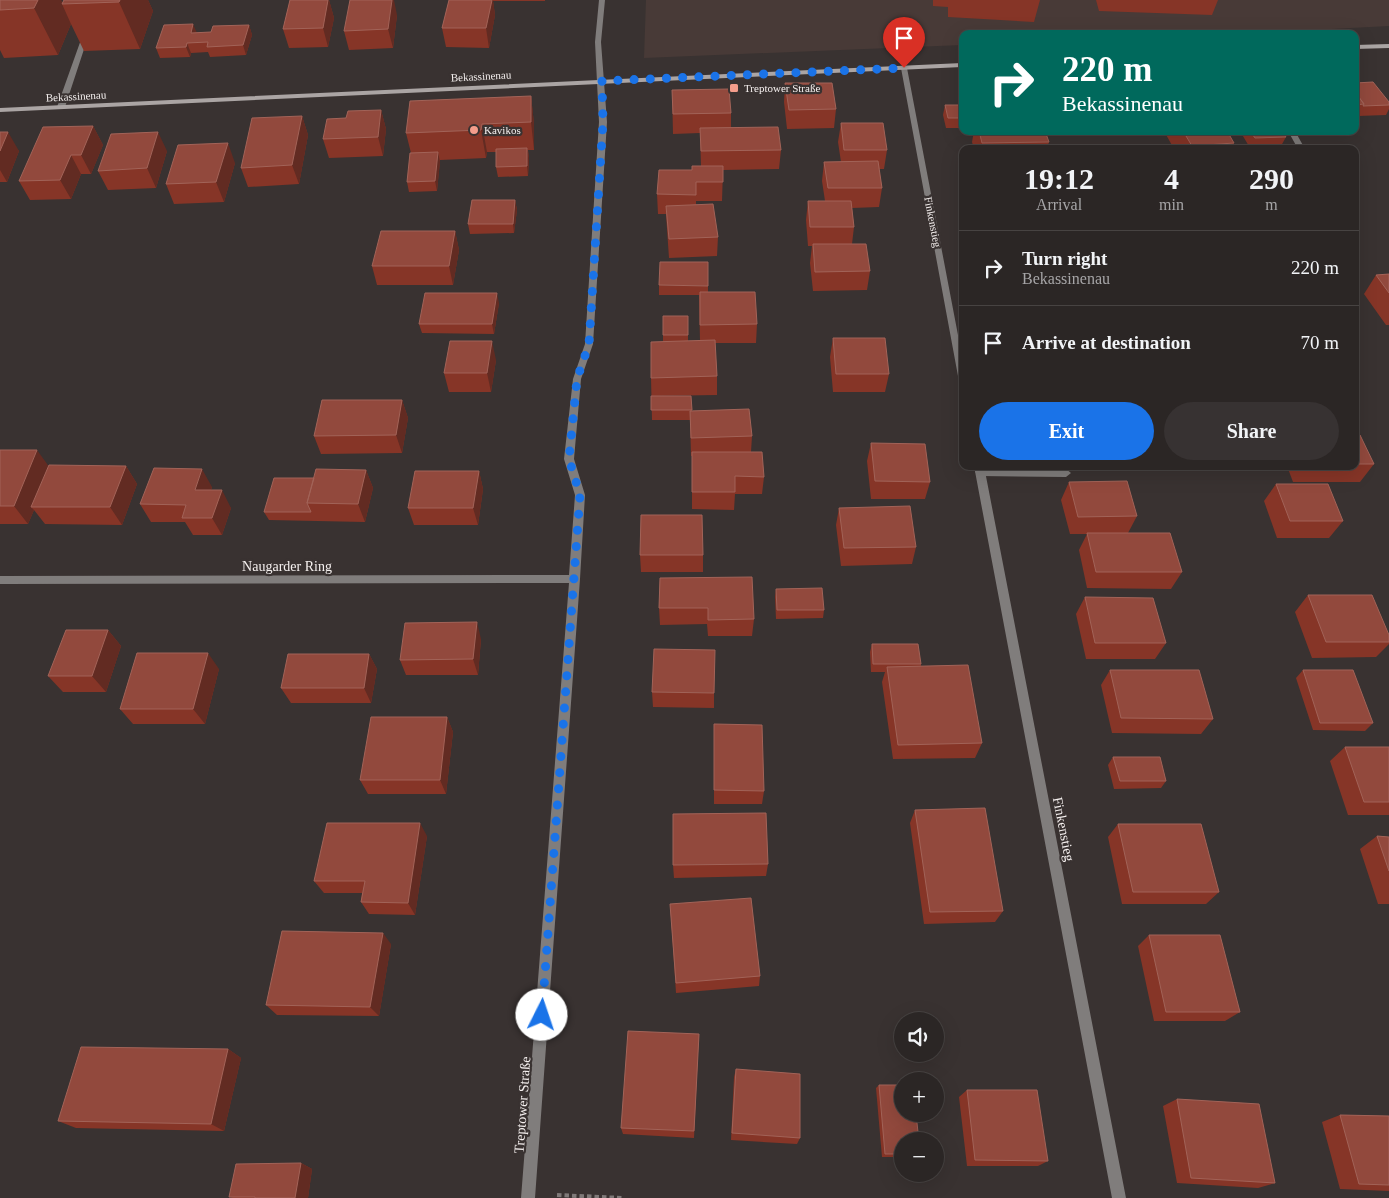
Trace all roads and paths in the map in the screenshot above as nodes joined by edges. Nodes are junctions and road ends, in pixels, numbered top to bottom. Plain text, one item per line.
1 (602, 0) edge
2 (87, 30) dead end
3 (1389, 46) edge
4 (1359, 47) edge
5 (959, 65) edge
6 (904, 68) junction
7 (602, 81) junction
8 (61, 107) junction
9 (0, 110) edge
10 (959, 360) edge
11 (980, 470) edge
12 (1002, 470) edge
13 (1066, 473) dead end
14 (575, 579) junction
15 (0, 580) edge
16 (528, 1196) edge
17 (623, 1198) edge
18 (1119, 1198) edge

1 - 7 street, Treptower Straße
2 - 8 street
3 - 4 street
5 - 6 street, Bekassinenau
6 - 7 street, Bekassinenau
6 - 10 street, Finkenstieg
7 - 8 street, Bekassinenau
7 - 14 street, Treptower Straße
8 - 9 street, Bekassinenau
11 - 18 street, Finkenstieg
12 - 13 street
14 - 15 street, Naugarder Ring
14 - 16 street, Treptower Straße
16 - 17 path

